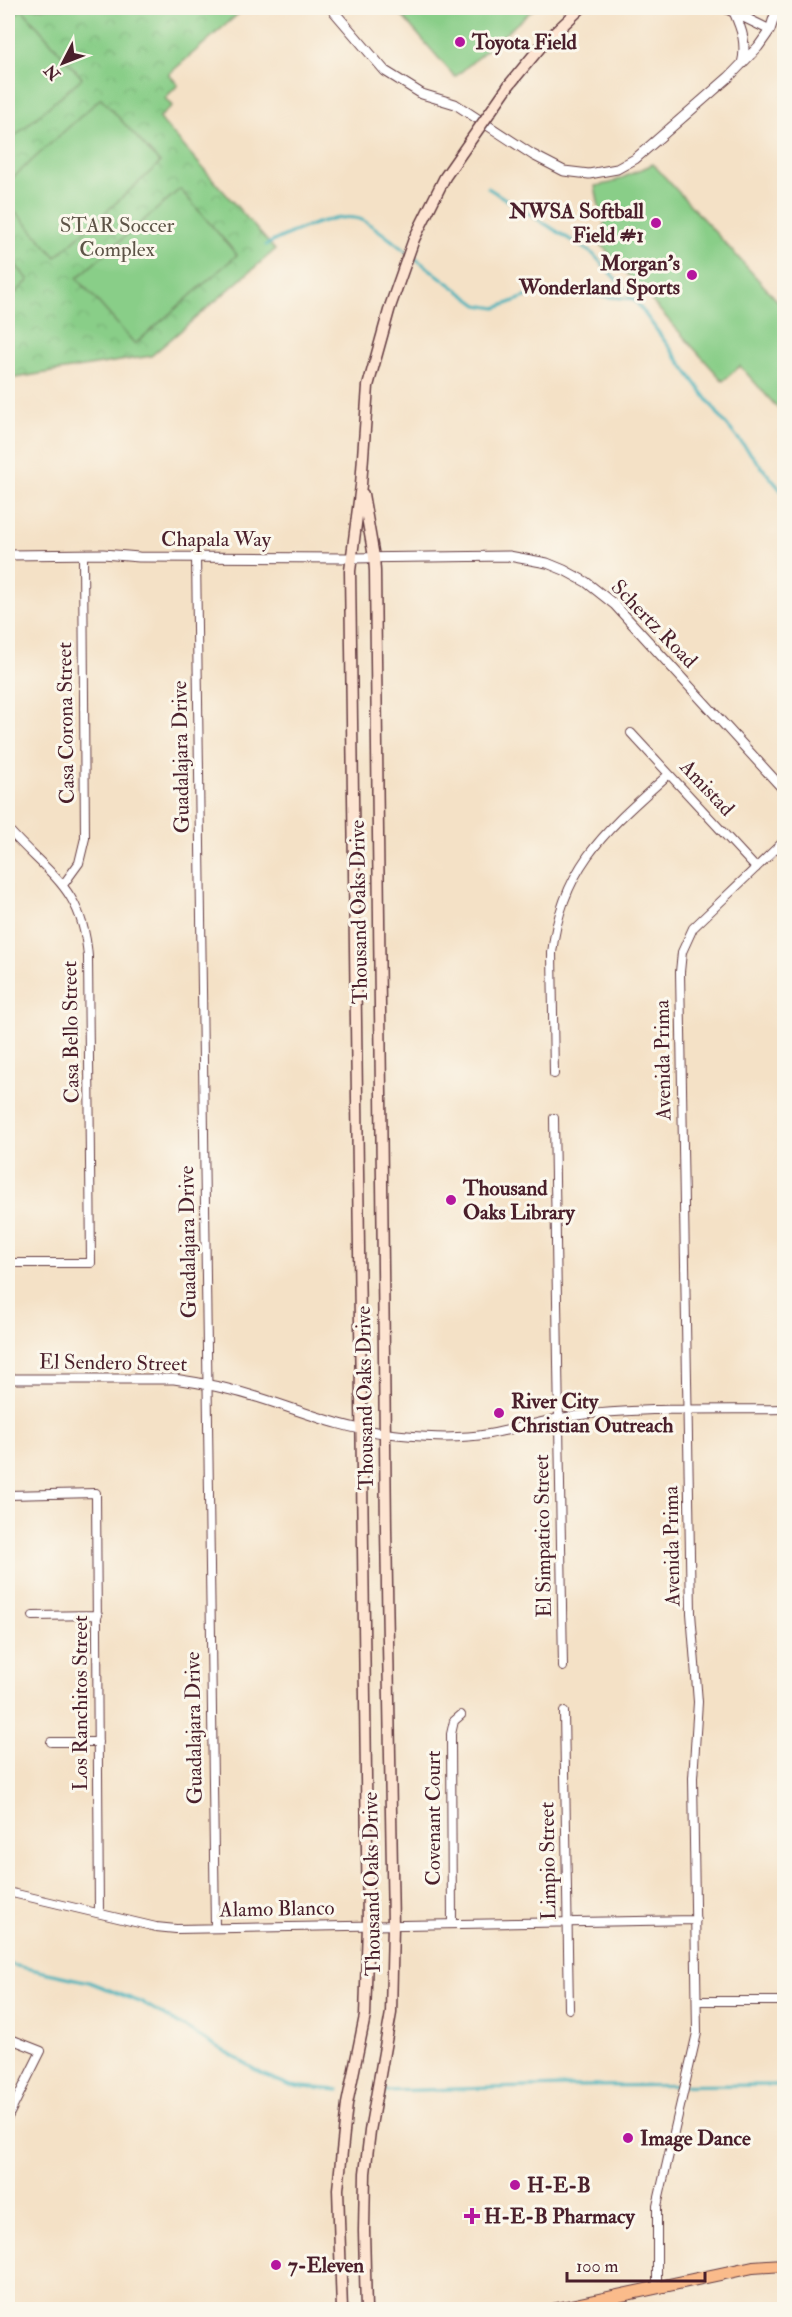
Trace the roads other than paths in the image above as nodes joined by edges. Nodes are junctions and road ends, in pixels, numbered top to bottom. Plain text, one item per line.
1 (331, 8) edge
2 (582, 8) edge
3 (761, 8) edge
4 (777, 8) edge
5 (730, 10) edge
6 (770, 30) junction
7 (742, 65) junction
8 (361, 485) junction
9 (8, 555) edge
10 (82, 555) junction
11 (196, 556) junction
12 (374, 557) junction
13 (350, 558) junction
14 (631, 733) dead end
15 (669, 774) junction
16 (784, 790) edge
17 (8, 829) edge
18 (784, 842) edge
19 (756, 868) junction
20 (63, 885) junction
21 (554, 1074) dead end
22 (554, 1118) dead end
23 (8, 1263) edge
24 (8, 1379) edge
25 (208, 1385) junction
26 (784, 1409) edge
27 (688, 1411) junction
28 (559, 1418) junction
29 (360, 1430) junction
30 (384, 1433) junction
31 (8, 1495) edge
32 (98, 1615) junction
33 (33, 1616) dead end
34 (563, 1667) dead end
35 (564, 1712) dead end
36 (461, 1714) dead end
37 (51, 1742) dead end
38 (98, 1742) junction
39 (8, 1892) edge
40 (99, 1913) junction
41 (696, 1920) junction
42 (567, 1923) junction
43 (452, 1924) junction
44 (368, 1925) junction
45 (393, 1926) junction
46 (215, 1928) junction
47 (697, 2001) junction
48 (784, 2001) edge
49 (569, 2009) dead end
50 (8, 2038) edge
51 (8, 2117) edge
52 (784, 2265) edge
53 (657, 2287) junction
54 (342, 2310) edge
55 (366, 2310) edge
56 (552, 2310) edge

1 - 7 street
2 - 8 main road, Thousand Oaks Drive, bridge
3 - 5 street
4 - 6 street
5 - 6 street
5 - 7 street
6 - 7 street
8 - 12 main road, Thousand Oaks Drive
8 - 13 main road, Thousand Oaks Drive
9 - 10 street, Chapala Way
10 - 11 street, Chapala Way
10 - 20 street, Casa Corona Street
11 - 13 street, Chapala Way
11 - 25 street, Guadalajara Drive
12 - 13 street, Schertz Road
12 - 16 street, Schertz Road
12 - 30 main road, Thousand Oaks Drive
13 - 29 main road, Thousand Oaks Drive
14 - 15 street, Amistad
15 - 19 street, Amistad
15 - 21 street
17 - 20 street, Casa Bello Street
18 - 19 street, Avenida Prima
19 - 27 street, Avenida Prima
20 - 23 street, Casa Bello Street
22 - 28 street, El Simpatico Street
24 - 25 street, El Sendero Street
25 - 29 street, El Sendero Street
25 - 46 street, Guadalajara Drive
26 - 27 street, El Sendero Street
27 - 28 street, El Sendero Street
27 - 41 street, Avenida Prima
28 - 30 street, El Sendero Street
28 - 34 street, El Simpatico Street
29 - 30 street, El Sendero Street
29 - 44 main road, Thousand Oaks Drive
30 - 45 main road, Thousand Oaks Drive
31 - 32 street, Los Ranchitos Street
32 - 33 street
32 - 38 street, Los Ranchitos Street
35 - 42 street, Limpio Street
36 - 43 street, Covenant Court
37 - 38 street
38 - 40 street, Los Ranchitos Street
39 - 40 street, Alamo Blanco
40 - 46 street, Alamo Blanco
41 - 42 street, Alamo Blanco
41 - 47 street, Avenida Prima
42 - 43 street, Alamo Blanco
42 - 49 street, Limpio Street
43 - 45 street, Alamo Blanco
44 - 45 street, Alamo Blanco
44 - 46 street, Alamo Blanco
44 - 54 main road, Thousand Oaks Drive
45 - 55 main road, Thousand Oaks Drive
47 - 48 street
47 - 53 street, Avenida Prima
50 - 51 street
52 - 53 main road
53 - 56 main road

